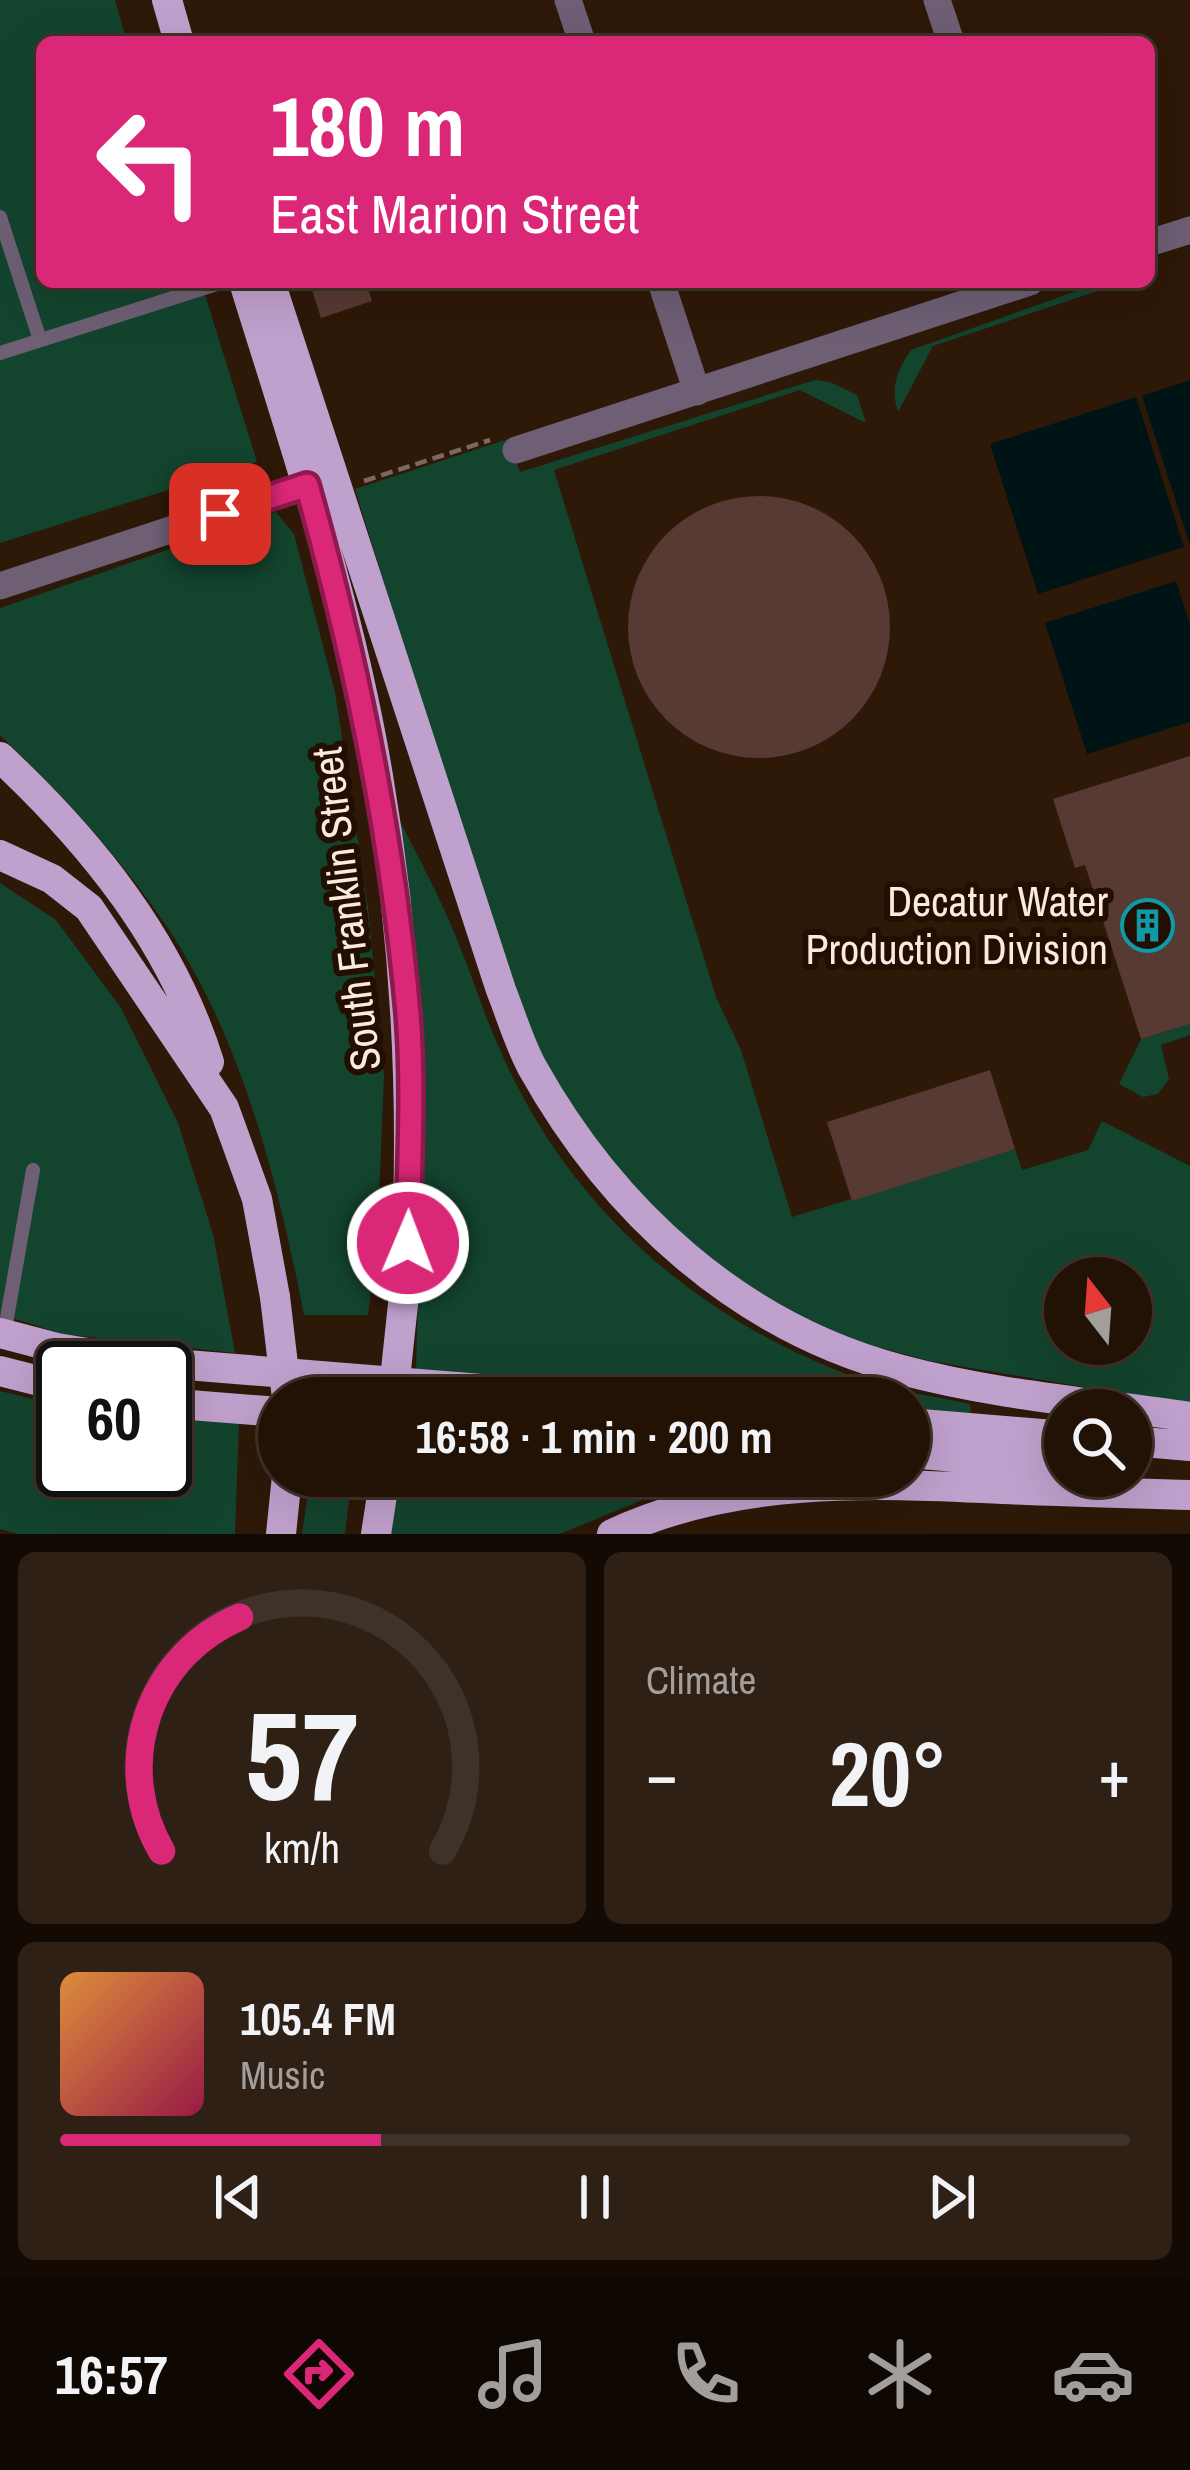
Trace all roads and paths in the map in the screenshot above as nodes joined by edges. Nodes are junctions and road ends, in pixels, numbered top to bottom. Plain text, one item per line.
1 (166, 0) edge
2 (568, 0) edge
3 (937, 0) edge
4 (177, 36) edge
5 (580, 36) edge
6 (949, 36) edge
7 (0, 218) edge
8 (1190, 230) edge
9 (1155, 241) edge
10 (205, 288) edge
11 (246, 288) edge
12 (272, 288) edge
13 (663, 288) edge
14 (1012, 288) edge
15 (40, 340) junction
16 (0, 353) edge
17 (697, 392) junction
18 (512, 442) joint
19 (358, 483) dead end
20 (307, 485) junction
21 (0, 586) edge
22 (0, 758) edge
23 (0, 855) edge
24 (224, 1108) junction
25 (33, 1170) dead end
26 (2, 1334) edge
27 (0, 1371) edge
28 (285, 1377) edge
29 (335, 1377) edge
30 (395, 1377) edge
31 (36, 1380) edge
32 (192, 1404) edge
33 (258, 1410) edge
34 (1190, 1417) edge
35 (930, 1425) edge
36 (1044, 1434) edge
37 (1152, 1443) edge
38 (1190, 1446) edge
39 (930, 1456) edge
40 (1044, 1464) edge
41 (1152, 1475) edge
42 (1190, 1478) edge
43 (1190, 1495) edge
44 (285, 1497) edge
45 (382, 1497) edge
46 (281, 1534) edge
47 (376, 1534) edge
48 (612, 1534) edge

1 - 4 main road
2 - 5 street
3 - 6 street
7 - 15 lane
8 - 9 street
10 - 15 lane
11 - 20 main road, South Franklin Street
12 - 34 main road
13 - 17 street
14 - 17 street
15 - 16 lane
17 - 18 street
18 - 19 path
20 - 21 street
20 - 30 main road, South Franklin Street, bridge
22 - 24 main road
23 - 24 main road
24 - 28 main road, bridge
25 - 26 lane
26 - 29 main road
27 - 31 main road
32 - 33 main road
35 - 36 main road
37 - 38 main road
39 - 40 main road
41 - 42 main road
43 - 48 main road
44 - 46 main road
45 - 47 main road

